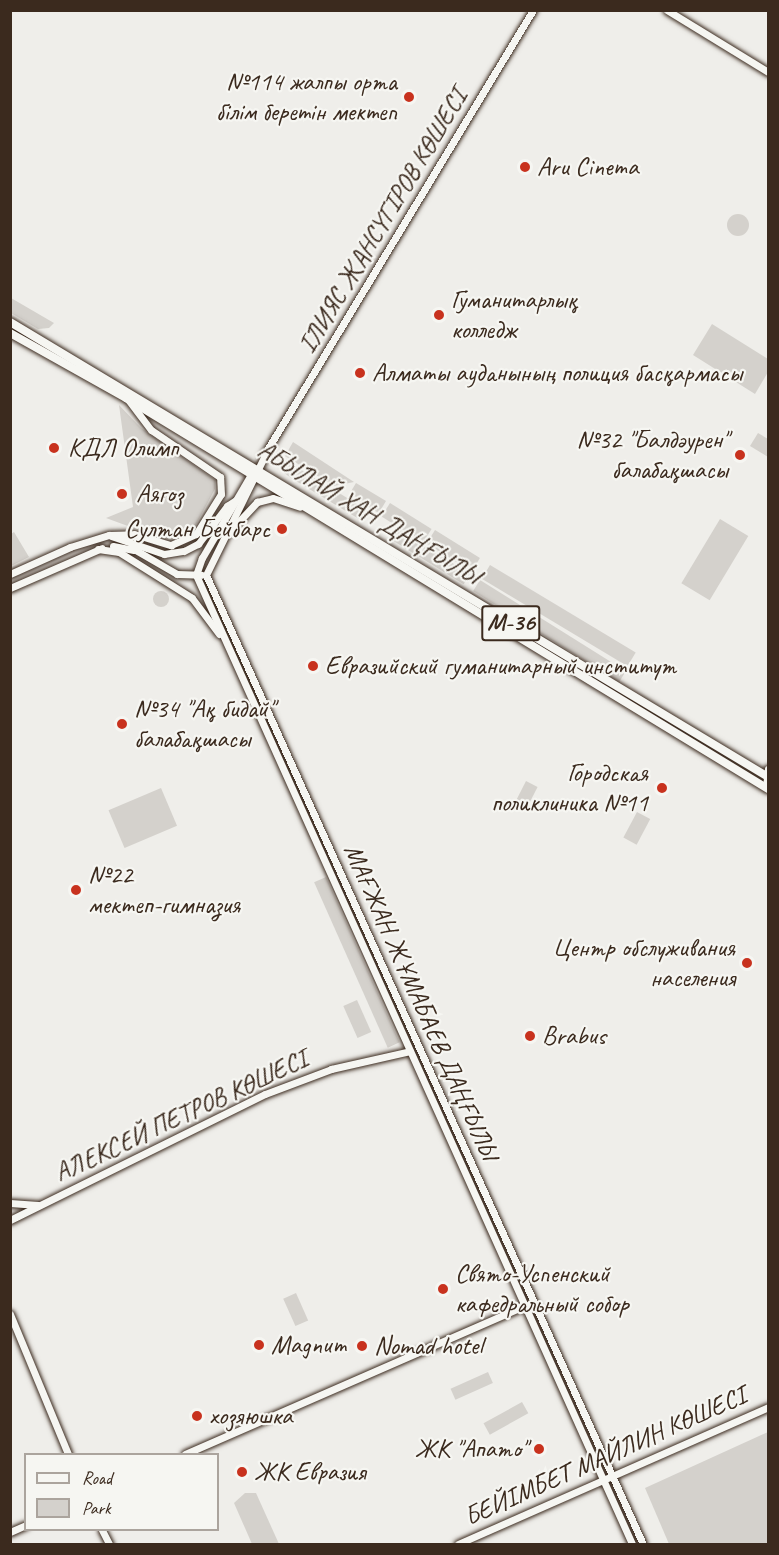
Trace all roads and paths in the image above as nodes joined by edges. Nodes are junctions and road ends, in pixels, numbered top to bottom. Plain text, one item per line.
1 (533, 10) edge
2 (667, 10) edge
3 (768, 72) edge
4 (10, 322) edge
5 (10, 333) edge
6 (126, 398) junction
7 (255, 474) junction
8 (236, 500) junction
9 (315, 515) junction
10 (109, 535) junction
11 (224, 537) junction
12 (98, 549) junction
13 (134, 550) junction
14 (10, 574) edge
15 (196, 575) junction
16 (206, 575) junction
17 (10, 588) edge
18 (222, 636) junction
19 (767, 774) edge
20 (767, 788) edge
21 (418, 1047) junction
22 (409, 1052) junction
23 (10, 1203) edge
24 (41, 1205) junction
25 (10, 1220) edge
26 (532, 1302) junction
27 (523, 1306) junction
28 (10, 1314) edge
29 (768, 1407) edge
30 (67, 1453) edge
31 (189, 1453) edge
32 (612, 1475) junction
33 (603, 1479) junction
34 (102, 1531) edge
35 (109, 1545) edge
36 (458, 1545) edge
37 (632, 1545) edge
38 (643, 1545) edge

1 - 7 main road, ІЛИЯС ЖАНСҮГІРОВ КӨШЕСІ
2 - 3 main road
4 - 7 main road, АБЫЛАЙ ХАН ДАҢҒЫЛЫ / M-36
5 - 6 main road, АБЫЛАЙ ХАН ДАҢҒЫЛЫ / M-36
6 - 7 main road, АБЫЛАЙ ХАН ДАҢҒЫЛЫ / M-36
6 - 10 main road
7 - 8 main road
7 - 9 main road, АБЫЛАЙ ХАН ДАҢҒЫЛЫ / M-36
7 - 11 main road
7 - 19 main road, АБЫЛАЙ ХАН ДАҢҒЫЛЫ / M-36
8 - 10 main road
8 - 15 main road
9 - 11 main road
9 - 20 main road, АБЫЛАЙ ХАН ДАҢҒЫЛЫ / M-36
10 - 13 main road
10 - 14 main road
11 - 16 main road
12 - 13 main road
12 - 17 main road
12 - 18 main road
13 - 15 main road
15 - 16 main road
15 - 18 main road, МАҒЖАН ЖҰМАБАЕВ ДАҢҒЫЛЫ
16 - 21 main road, МАҒЖАН ЖҰМАБАЕВ ДАҢҒЫЛЫ
18 - 22 main road, МАҒЖАН ЖҰМАБАЕВ ДАҢҒЫЛЫ
19 - 20 main road
21 - 22 main road, АЛЕКСЕЙ ПЕТРОВ КӨШЕСІ
21 - 26 main road, МАҒЖАН ЖҰМАБАЕВ ДАҢҒЫЛЫ
22 - 24 main road, АЛЕКСЕЙ ПЕТРОВ КӨШЕСІ
22 - 27 main road, МАҒЖАН ЖҰМАБАЕВ ДАҢҒЫЛЫ
23 - 24 main road
24 - 25 main road, АЛЕКСЕЙ ПЕТРОВ КӨШЕСІ
26 - 27 main road
26 - 32 main road, МАҒЖАН ЖҰМАБАЕВ ДАҢҒЫЛЫ
27 - 31 main road
27 - 33 main road, МАҒЖАН ЖҰМАБАЕВ ДАҢҒЫЛЫ
28 - 30 main road
29 - 32 main road, БЕЙІМБЕТ МАЙЛИН КӨШЕСІ
32 - 33 main road, БЕЙІМБЕТ МАЙЛИН КӨШЕСІ
32 - 38 main road, МАҒЖАН ЖҰМАБАЕВ ДАҢҒЫЛЫ
33 - 36 main road, БЕЙІМБЕТ МАЙЛИН КӨШЕСІ
33 - 37 main road, МАҒЖАН ЖҰМАБАЕВ ДАҢҒЫЛЫ
34 - 35 main road

